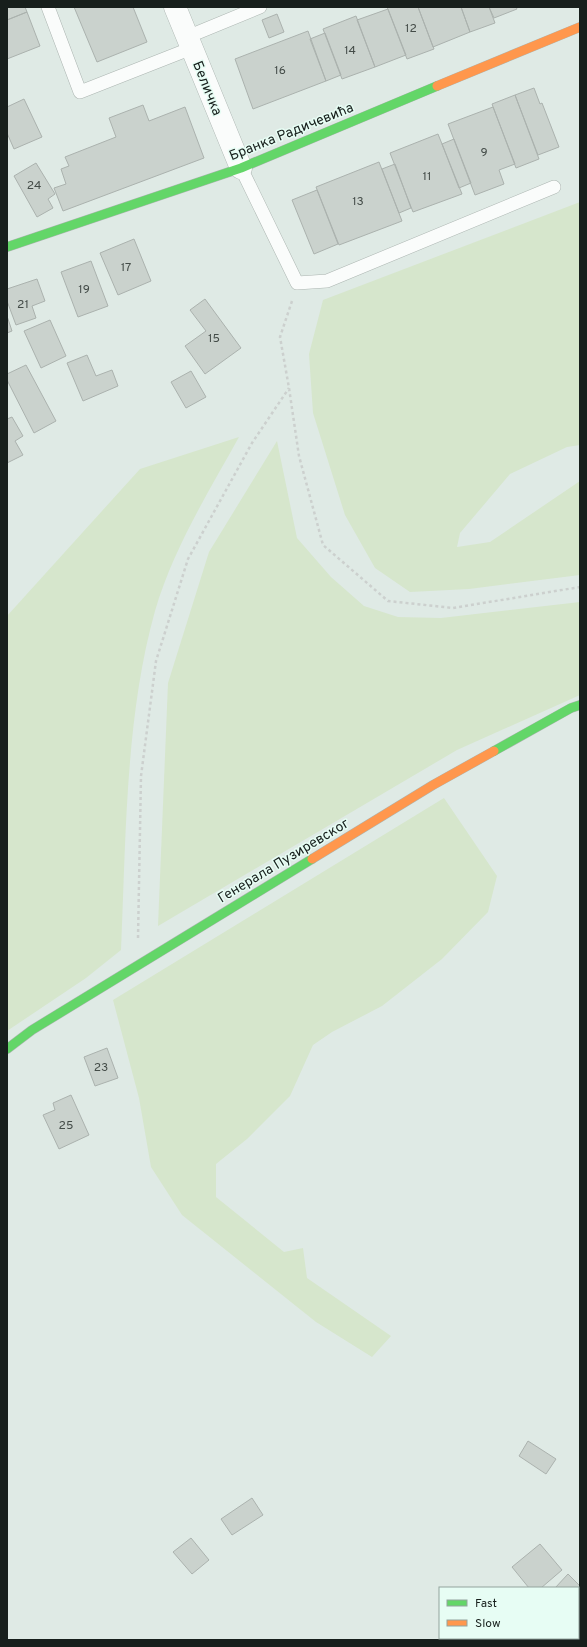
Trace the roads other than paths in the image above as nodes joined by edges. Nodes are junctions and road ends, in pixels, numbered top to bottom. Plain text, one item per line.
1 (48, 7) edge
2 (175, 7) edge
3 (260, 7) edge
4 (580, 28) edge
5 (190, 43) junction
6 (240, 168) junction
7 (554, 187) dead end
8 (7, 247) edge
9 (580, 705) edge
10 (7, 1049) edge

1 - 5 lane
2 - 5 street, Беличка
3 - 5 lane
4 - 6 street, Бранка Радичевића
5 - 6 street, Беличка
6 - 7 lane
6 - 8 street, Бранка Радичевића
9 - 10 street, Генерала Пузиревског

